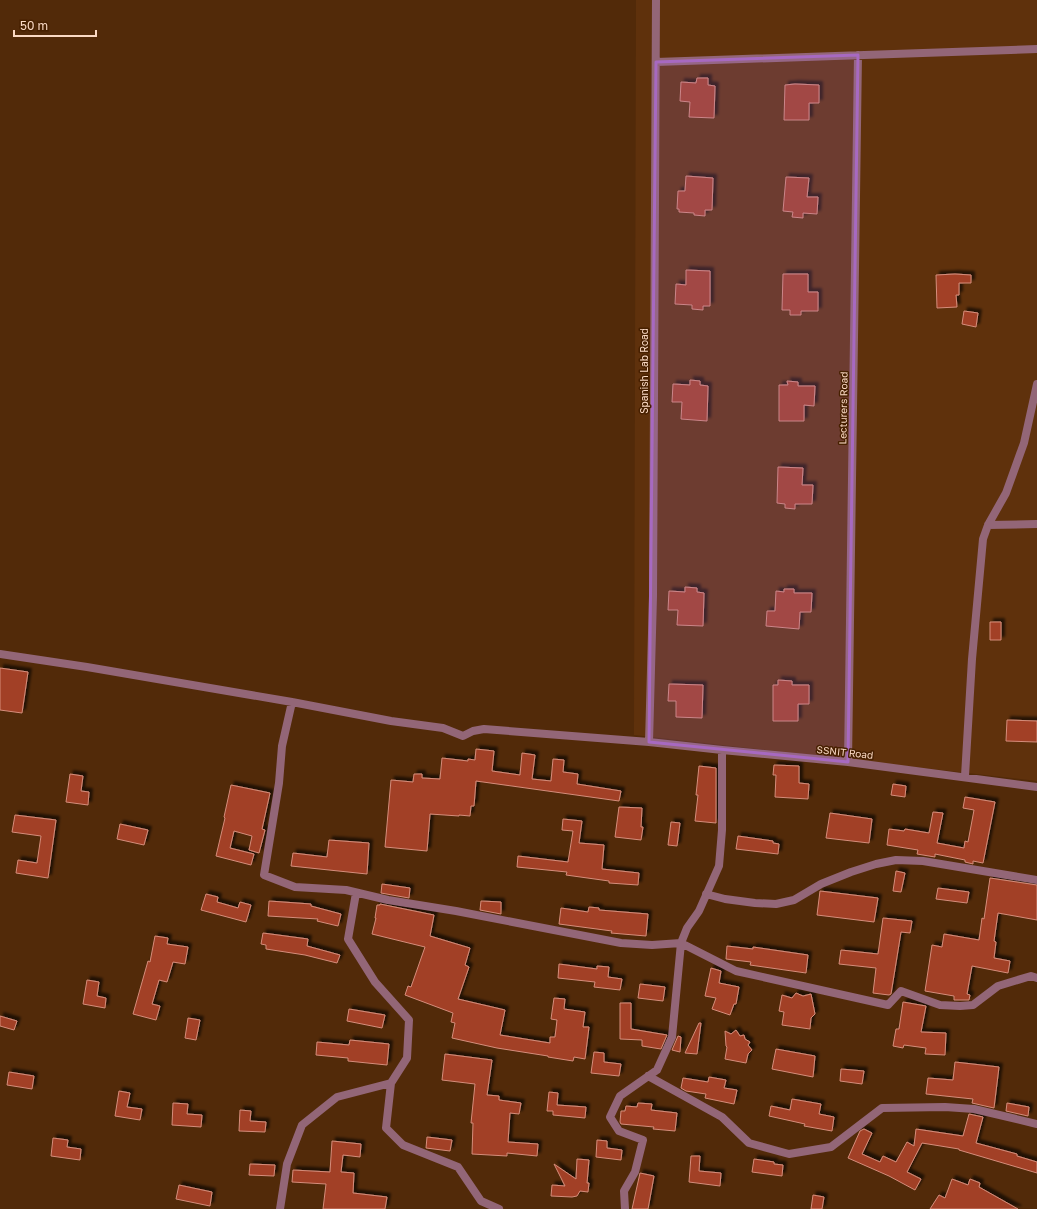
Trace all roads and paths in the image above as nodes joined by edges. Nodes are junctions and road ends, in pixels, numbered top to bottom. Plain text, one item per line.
1 (656, 0) edge
2 (1037, 49) edge
3 (858, 55) junction
4 (656, 62) junction
5 (1037, 384) edge
6 (1037, 524) edge
7 (988, 525) junction
8 (0, 654) edge
9 (292, 702) junction
10 (649, 742) junction
11 (722, 750) junction
12 (848, 762) junction
13 (965, 776) junction
14 (1037, 787) edge
15 (1037, 880) edge
16 (356, 893) junction
17 (706, 894) junction
18 (681, 943) junction
19 (1037, 978) edge
20 (648, 1076) junction
21 (391, 1083) junction
22 (1037, 1124) edge
23 (280, 1209) edge
24 (499, 1209) edge
25 (625, 1209) edge

1 - 4 street, Spanish Lab Road
2 - 3 street
3 - 4 street
3 - 12 street, Lecturers Road
4 - 10 street, Spanish Lab Road
5 - 7 street
6 - 7 street
7 - 13 street
8 - 9 street, SSNIT Road
9 - 10 street, SSNIT Road
9 - 16 street
10 - 11 street, SSNIT Road
11 - 12 street, SSNIT Road
11 - 17 street
12 - 13 street, SSNIT Road
13 - 14 street, SSNIT Road
15 - 17 street
16 - 18 street
16 - 21 street
17 - 18 street
18 - 19 street
18 - 20 street
20 - 22 street
20 - 25 street
21 - 23 street
21 - 24 street

